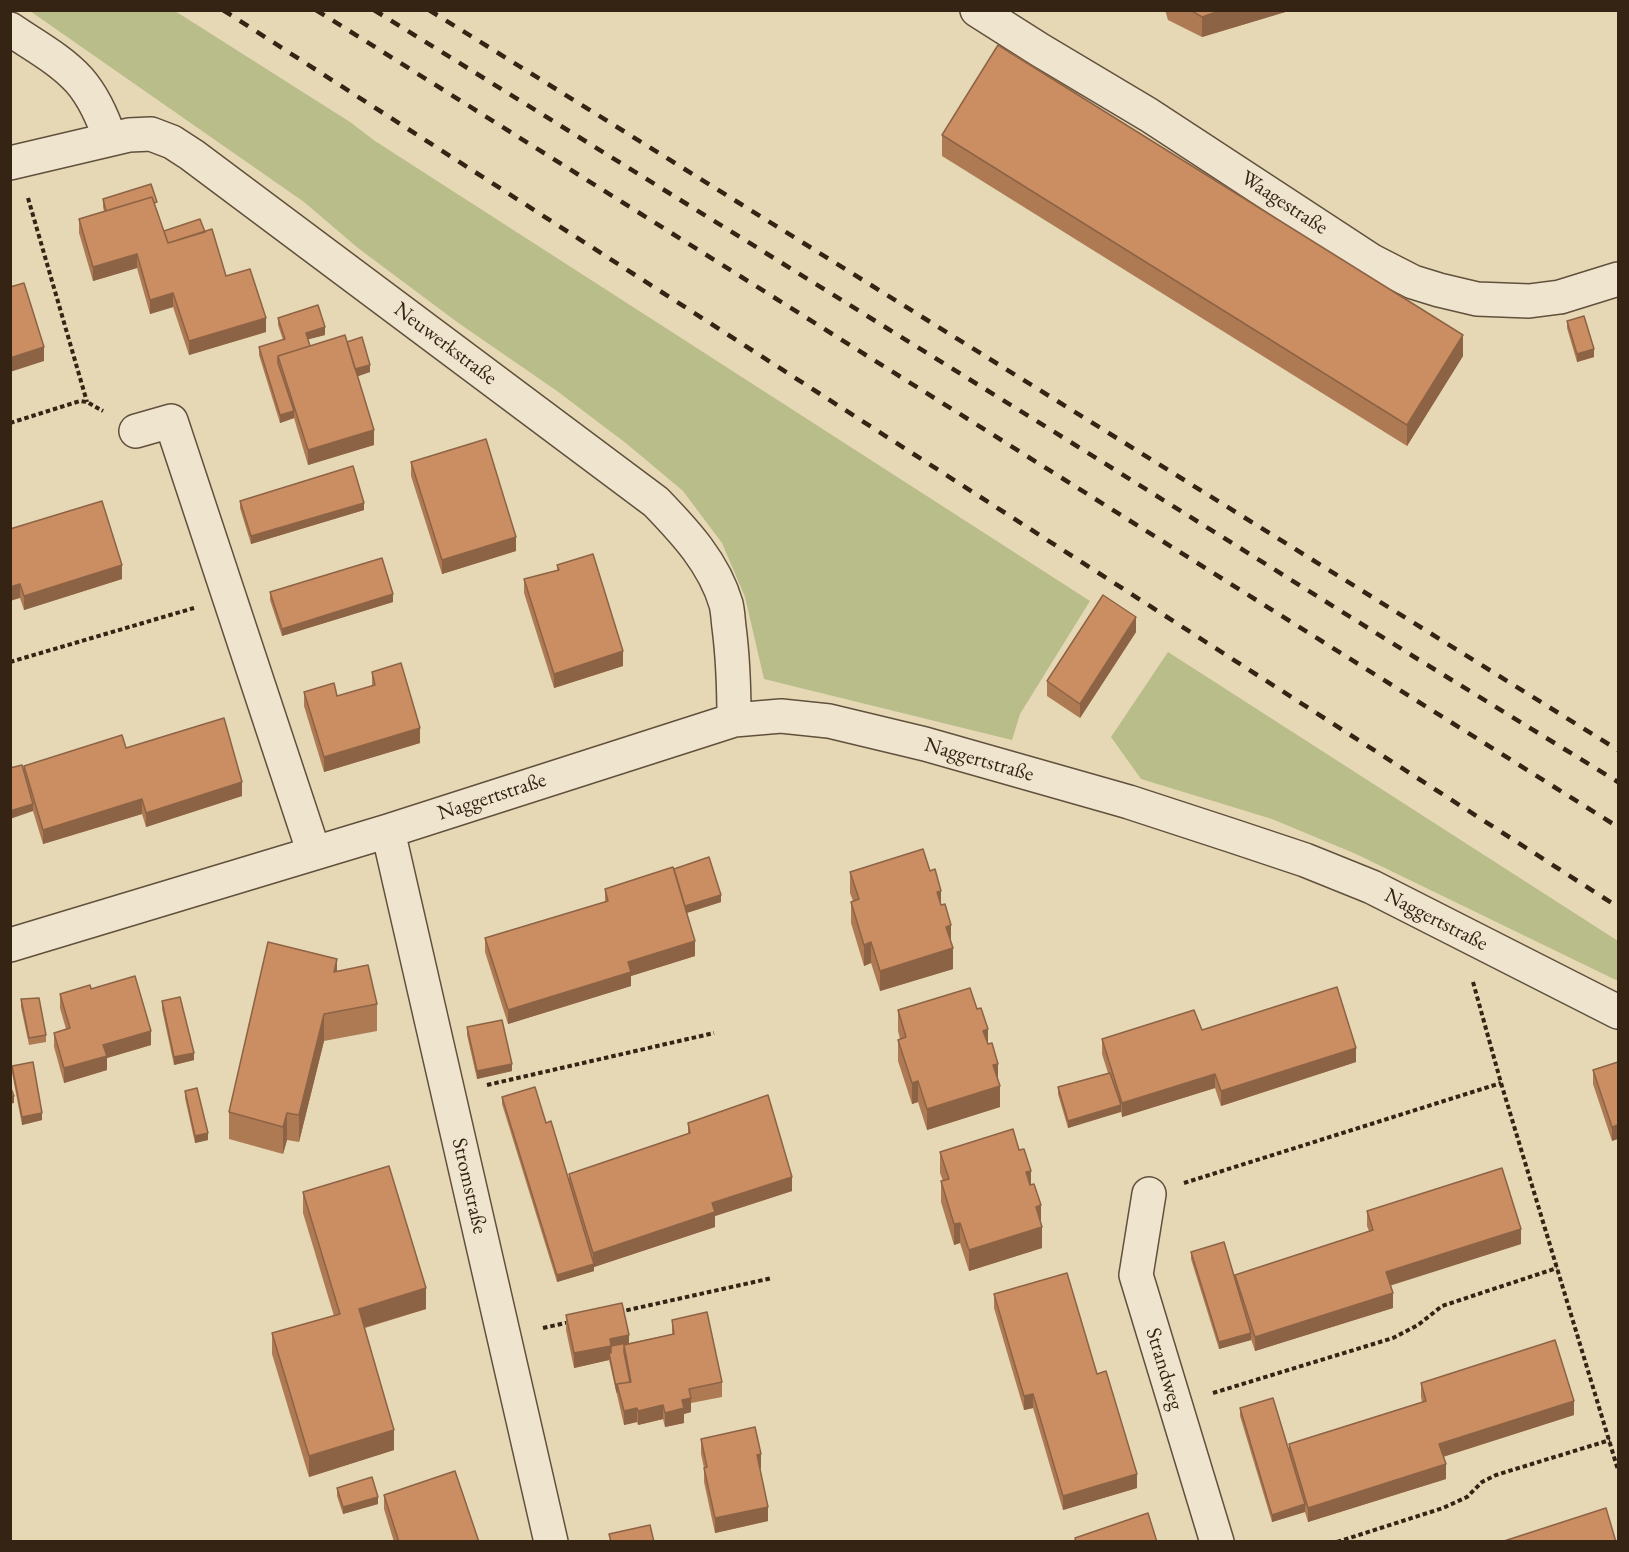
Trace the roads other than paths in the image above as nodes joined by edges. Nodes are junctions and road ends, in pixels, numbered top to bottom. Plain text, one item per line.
1 (977, 10) edge
2 (10, 29) edge
3 (110, 139) junction
4 (10, 163) edge
5 (1618, 279) edge
6 (136, 431) dead end
7 (734, 720) junction
8 (388, 831) junction
9 (314, 853) junction
10 (10, 945) edge
11 (1618, 1012) edge
12 (1149, 1194) road end
13 (551, 1542) edge
14 (1217, 1542) edge

1 - 5 street, Waagestraße
2 - 3 street
3 - 4 street, Neuwerkstraße
3 - 7 street, Neuwerkstraße
6 - 9 street
7 - 8 street, Naggertstraße
7 - 11 street, Naggertstraße
8 - 9 street, Naggertstraße
8 - 13 street, Stromstraße
9 - 10 street, Naggertstraße
12 - 14 street, Strandweg

